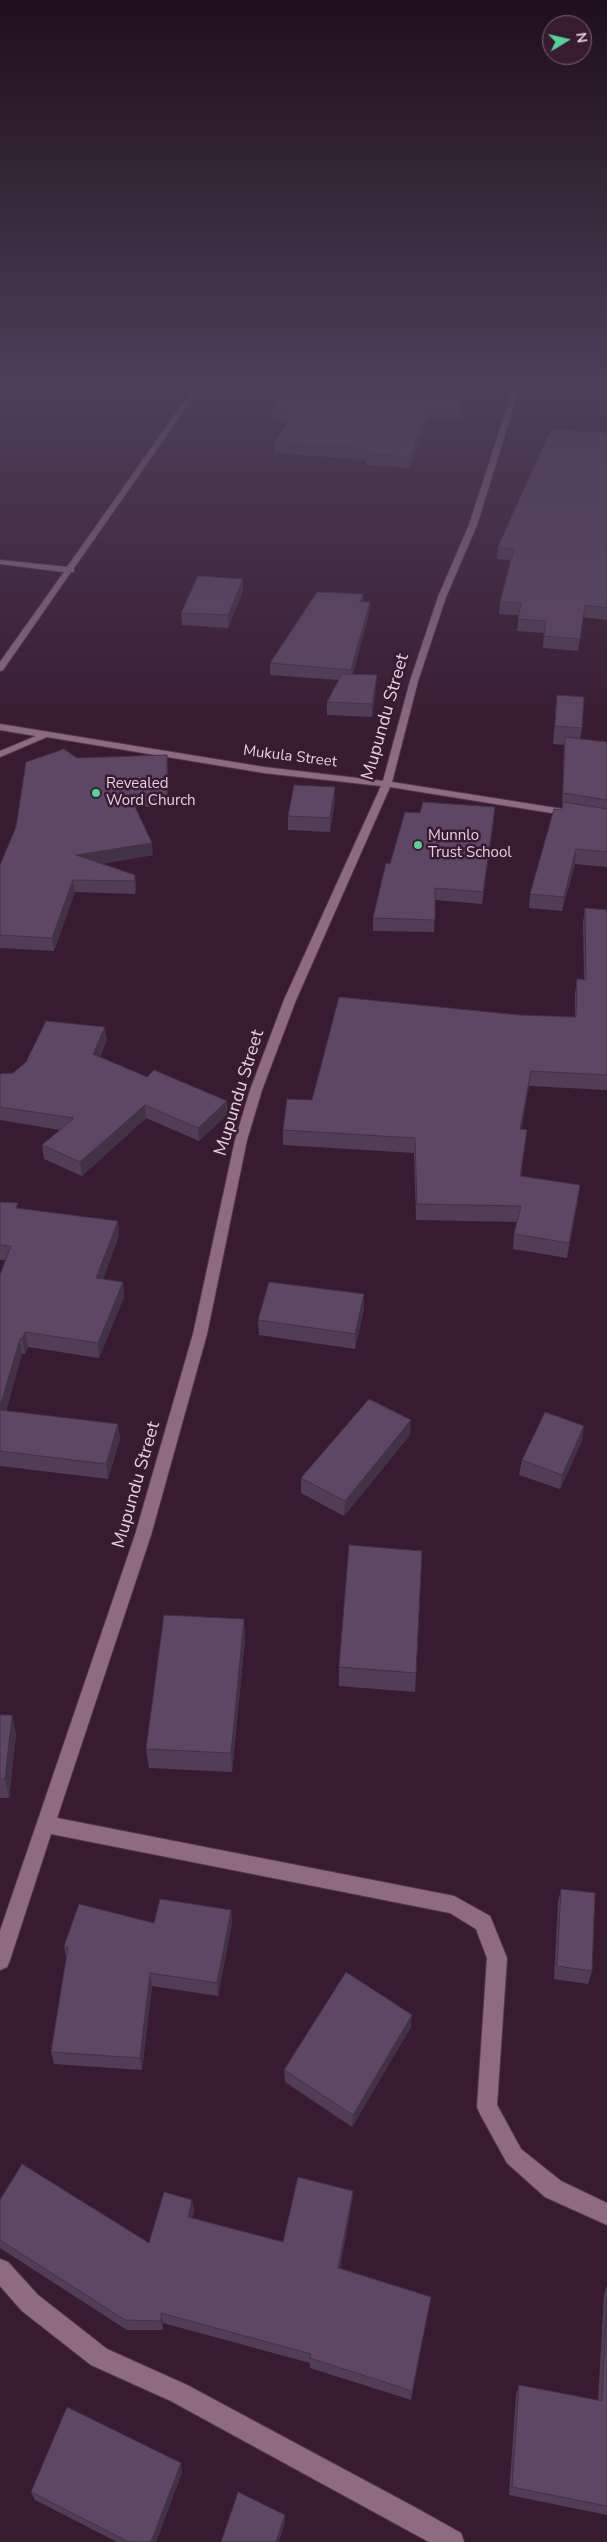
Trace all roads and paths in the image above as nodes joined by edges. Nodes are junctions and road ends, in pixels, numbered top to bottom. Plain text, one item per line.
1 (114, 508) edge
2 (478, 508) edge
3 (0, 562) edge
4 (71, 570) junction
5 (0, 668) edge
6 (0, 726) edge
7 (47, 734) junction
8 (0, 754) edge
9 (387, 784) junction
10 (607, 820) edge
11 (47, 1825) junction
12 (0, 1960) edge
13 (607, 2214) edge
14 (0, 2270) edge
15 (452, 2542) edge

1 - 4 street
2 - 9 street, Mupundu Street
3 - 4 street
4 - 5 street
6 - 7 street, Mukula Street
7 - 8 street
7 - 9 street, Mukula Street
9 - 10 street, Mukula Street
9 - 11 street, Mupundu Street
11 - 12 street, Mupundu Street
11 - 13 street
14 - 15 street

